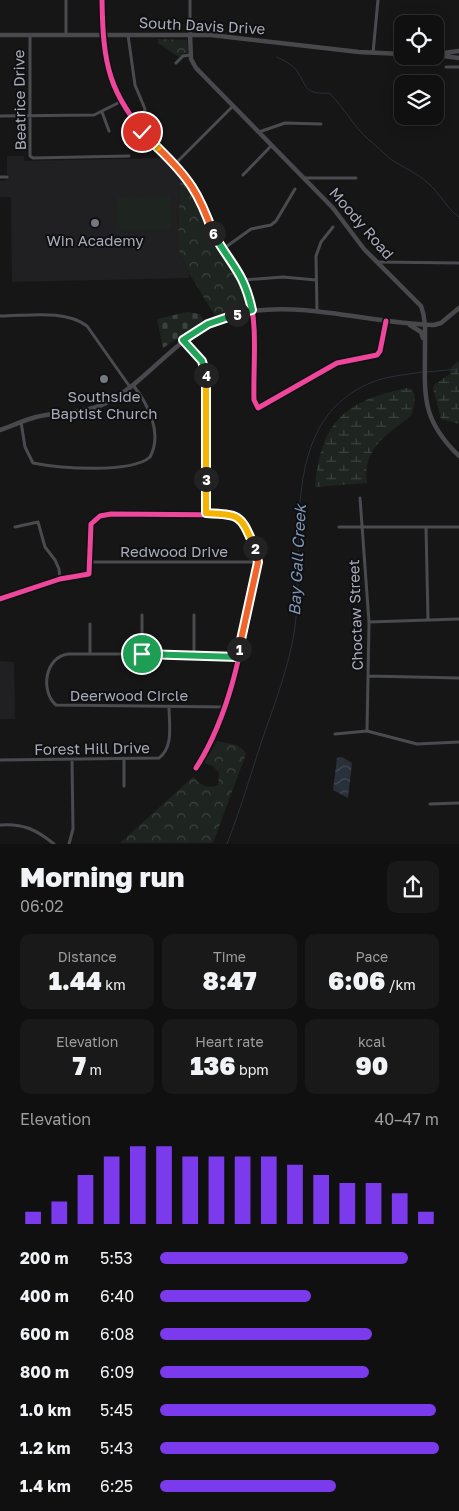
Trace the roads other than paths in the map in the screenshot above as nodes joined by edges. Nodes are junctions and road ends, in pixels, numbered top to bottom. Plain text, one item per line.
1 (66, 0) edge
2 (102, 0) edge
3 (190, 0) edge
4 (378, 0) edge
5 (66, 34) junction
6 (103, 34) junction
7 (128, 34) junction
8 (190, 34) junction
9 (0, 35) edge
10 (30, 35) junction
11 (459, 51) edge
12 (373, 52) junction
13 (394, 53) edge
14 (444, 53) edge
15 (190, 55) junction
16 (444, 56) edge
17 (459, 58) edge
18 (176, 63) dead end
19 (446, 67) dead end
20 (459, 67) edge
21 (120, 102) junction
22 (233, 106) junction
23 (102, 112) junction
24 (0, 116) edge
25 (29, 116) junction
26 (321, 124) dead end
27 (136, 125) junction
28 (109, 131) dead end
29 (258, 133) junction
30 (272, 146) junction
31 (129, 156) dead end
32 (175, 164) junction
33 (242, 175) dead end
34 (0, 177) edge
35 (7, 177) dead end
36 (303, 178) junction
37 (356, 178) dead end
38 (295, 189) dead end
39 (333, 227) dead end
40 (223, 249) junction
41 (377, 262) junction
42 (459, 263) edge
43 (244, 280) junction
44 (316, 280) junction
45 (459, 308) edge
46 (252, 310) junction
47 (317, 312) junction
48 (0, 316) edge
49 (386, 321) junction
50 (409, 324) junction
51 (425, 325) junction
52 (183, 340) junction
53 (425, 343) junction
54 (132, 386) junction
55 (21, 422) junction
56 (0, 430) edge
57 (459, 456) edge
58 (360, 498) dead end
59 (206, 513) junction
60 (15, 527) dead end
61 (339, 527) dead end
62 (426, 527) junction
63 (459, 527) edge
64 (361, 528) junction
65 (90, 562) junction
66 (258, 562) junction
67 (60, 579) junction
68 (0, 599) edge
69 (142, 615) dead end
70 (194, 615) dead end
71 (428, 619) junction
72 (459, 619) edge
73 (369, 622) junction
74 (90, 624) dead end
75 (90, 654) junction
76 (142, 654) junction
77 (194, 654) junction
78 (238, 657) junction
79 (369, 676) junction
80 (459, 678) edge
81 (226, 706) junction
82 (169, 707) junction
83 (367, 731) junction
84 (335, 734) dead end
85 (459, 742) edge
86 (124, 759) junction
87 (0, 760) edge
88 (72, 760) junction
89 (196, 768) dead end
90 (124, 786) dead end
91 (459, 803) edge
92 (430, 804) dead end
93 (0, 825) edge
94 (54, 844) edge
95 (69, 844) edge

1 - 5 street
2 - 6 street
3 - 8 street
4 - 12 street
5 - 6 street, South Davis Drive
5 - 10 street, South Davis Drive
6 - 7 street, South Davis Drive
6 - 21 street
7 - 8 street, South Davis Drive
7 - 27 street
8 - 12 street, South Davis Drive
8 - 15 street
9 - 10 street, South Davis Drive
10 - 25 street, Beatrice Drive
11 - 14 street
12 - 13 street, South Davis Drive
15 - 18 street
15 - 22 street, Moody Road
16 - 17 street
19 - 20 street
21 - 23 street
21 - 27 street
22 - 29 street, Moody Road
22 - 32 street
23 - 25 street
23 - 28 street
24 - 25 street
25 - 31 street, Beatrice Drive
26 - 29 street
27 - 32 street
29 - 30 street, Moody Road
30 - 33 street
30 - 36 street, Moody Road
32 - 40 street
34 - 35 street
36 - 37 street
36 - 41 street, Moody Road
38 - 40 street
39 - 44 street
40 - 43 street
41 - 42 street
41 - 51 street, Moody Road
43 - 44 street
43 - 46 street
44 - 47 street
45 - 51 street
46 - 47 street
46 - 49 street
46 - 52 street
47 - 49 street
48 - 54 street
49 - 50 street
50 - 51 street
50 - 53 street
51 - 53 street, Moody Road
52 - 54 street
52 - 59 street
53 - 57 street, Moody Road
54 - 55 street
54 - 55 street
55 - 56 street
58 - 64 street, Choctaw Street
59 - 65 street
59 - 66 street
60 - 67 street
61 - 64 street
62 - 63 street
62 - 64 street
62 - 71 street
64 - 73 street, Choctaw Street
65 - 66 street, Redwood Drive
65 - 67 street
66 - 78 street
67 - 68 street
69 - 76 street
70 - 77 street
71 - 72 street
71 - 73 street
73 - 79 street, Choctaw Street
74 - 75 street
75 - 76 street, Deerwood Circle
75 - 82 street, Deerwood Circle
76 - 77 street, Deerwood Circle
77 - 78 street, Deerwood Circle
78 - 81 street
79 - 80 street
79 - 83 street, Choctaw Street
81 - 82 street, Deerwood Circle
81 - 89 street
82 - 86 street, Forest Hill Drive
83 - 84 street
83 - 85 street
86 - 88 street, Forest Hill Drive
86 - 90 street
87 - 88 street, Forest Hill Drive
88 - 95 street
91 - 92 street
93 - 94 street

